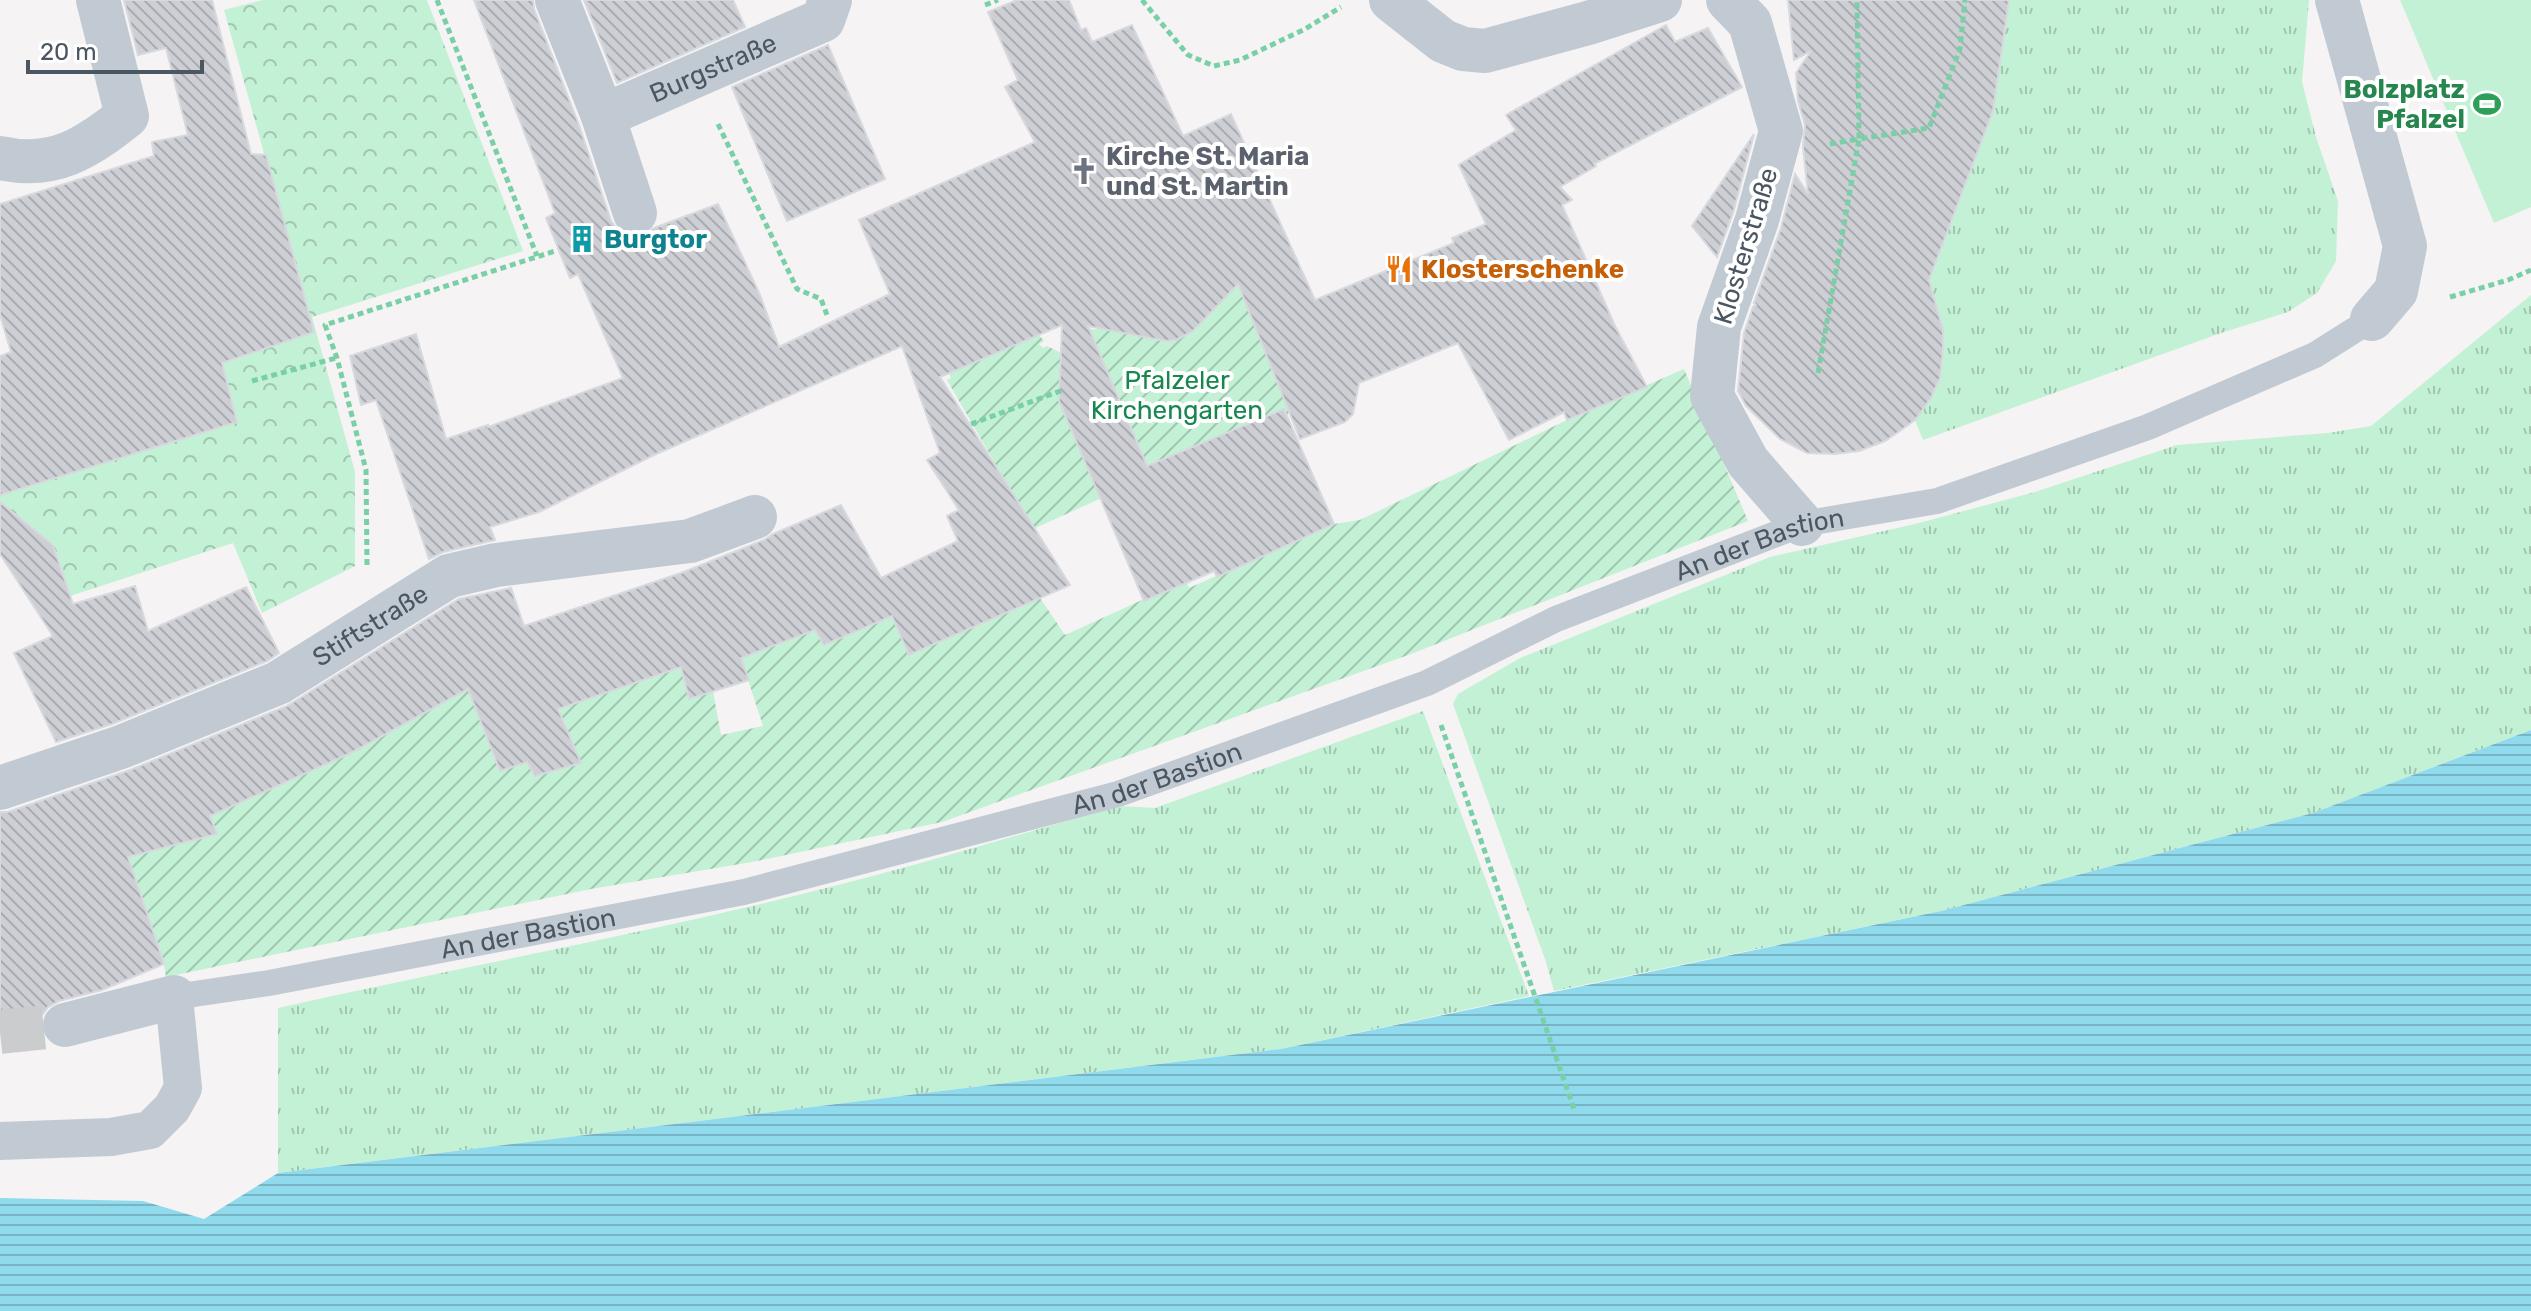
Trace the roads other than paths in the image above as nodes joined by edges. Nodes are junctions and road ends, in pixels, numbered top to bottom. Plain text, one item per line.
1 (98, 0) edge
2 (557, 0) edge
3 (1391, 0) edge
4 (1660, 0) edge
5 (1728, 0) edge
6 (2337, 0) edge
7 (826, 10) edge
8 (603, 116) junction
9 (0, 158) edge
10 (635, 213) dead end
11 (2372, 319) joint
12 (755, 517) dead end
13 (1802, 524) junction
14 (0, 788) edge
15 (174, 997) junction
16 (65, 1025) tunnel mouth
17 (0, 1141) edge

1 - 9 street
2 - 8 street
3 - 4 street
5 - 13 street, Klosterstraße
6 - 11 street
7 - 8 street, Burgstraße
8 - 10 street
11 - 13 lane, An der Bastion
12 - 14 street, Stiftstraße
13 - 15 lane, An der Bastion
15 - 16 street
15 - 17 street

